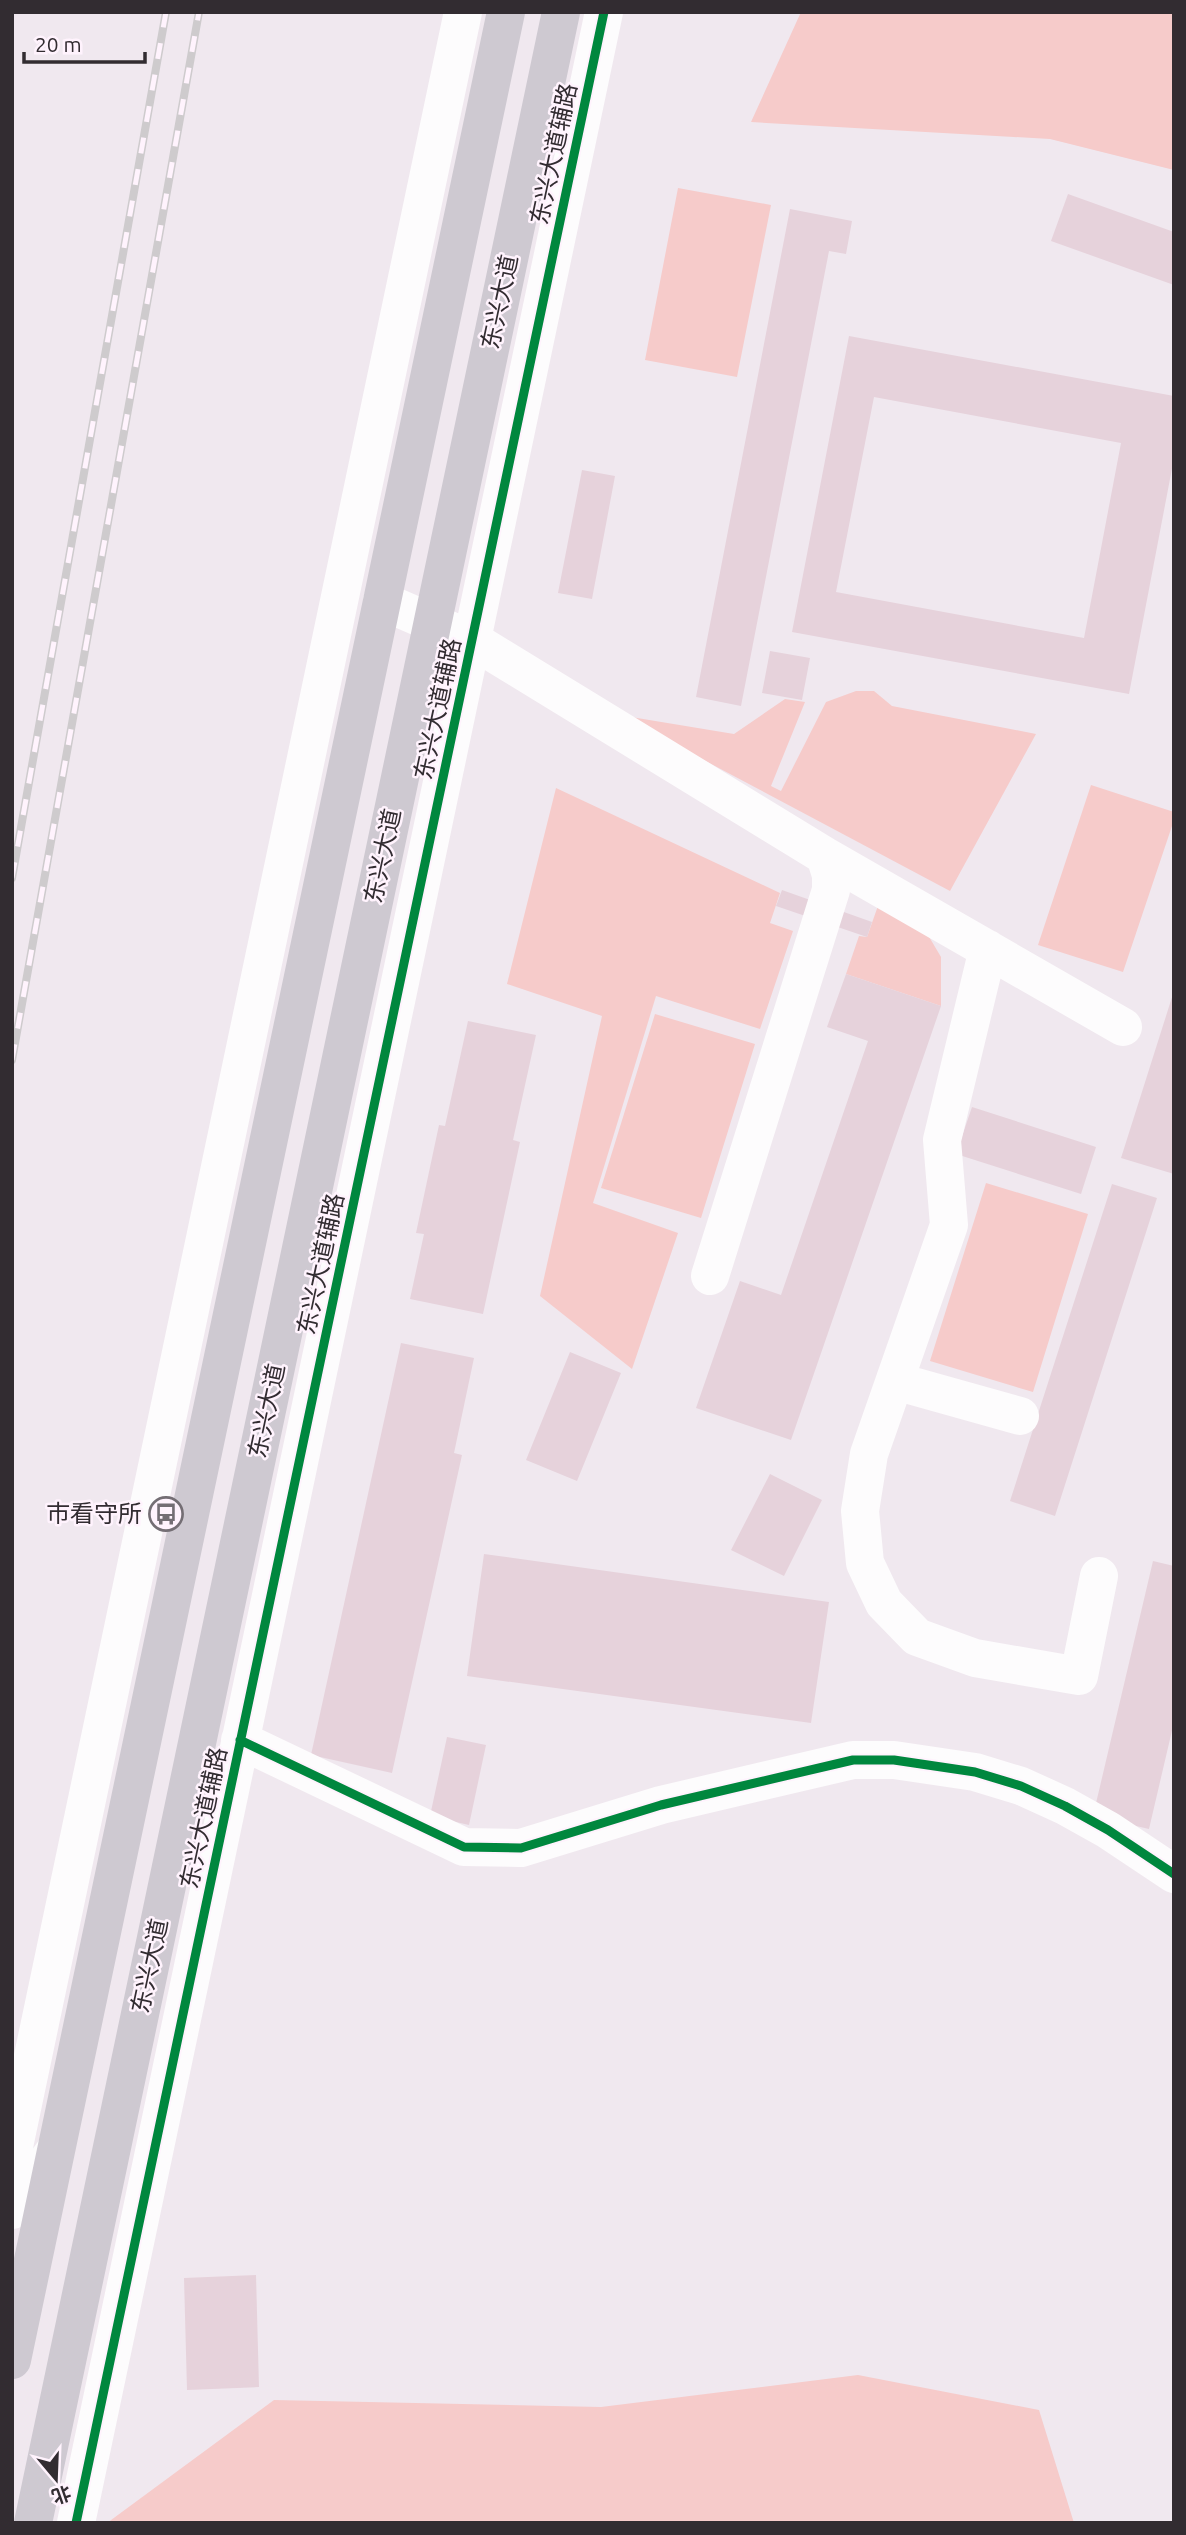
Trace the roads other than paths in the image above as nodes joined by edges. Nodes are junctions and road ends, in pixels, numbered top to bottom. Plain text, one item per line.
1 (463, 12) edge
2 (506, 12) edge
3 (561, 12) edge
4 (604, 12) edge
5 (382, 601) junction
6 (432, 624) junction
7 (472, 640) junction
8 (825, 856) junction
9 (988, 949) junction
10 (261, 970) junction
11 (303, 979) junction
12 (396, 1003) junction
13 (1123, 1027) dead end
14 (333, 1097) junction
15 (710, 1276) dead end
16 (284, 1326) junction
17 (895, 1381) junction
18 (1020, 1416) dead end
19 (305, 1433) junction
20 (1099, 1576) dead end
21 (164, 1639) junction
22 (106, 1711) junction
23 (240, 1740) junction
24 (1174, 1874) edge
25 (205, 1909) junction
26 (148, 1977) junction
27 (57, 2149) junction
28 (12, 2156) edge
29 (12, 2210) edge
30 (12, 2360) edge
31 (33, 2523) edge
32 (76, 2523) edge

1 - 10 street
2 - 5 main road
3 - 6 main road, 东兴大道
4 - 7 street, 东兴大道辅路
5 - 6 street
5 - 11 main road
6 - 7 street
6 - 14 main road, 东兴大道
7 - 8 street
7 - 12 street, 东兴大道辅路
8 - 9 street
8 - 15 street
9 - 13 street
9 - 17 street
10 - 11 street
10 - 22 street
11 - 21 main road
12 - 14 street
12 - 19 street, 东兴大道辅路
14 - 16 main road, 东兴大道
16 - 19 street
16 - 26 main road, 东兴大道
17 - 18 street
17 - 20 street
19 - 23 street, 东兴大道辅路
21 - 22 street
21 - 27 main road
22 - 28 street
23 - 24 street
23 - 25 street, 东兴大道辅路
25 - 26 street
25 - 32 street, 东兴大道辅路
26 - 31 main road, 东兴大道
27 - 29 street
27 - 30 main road

